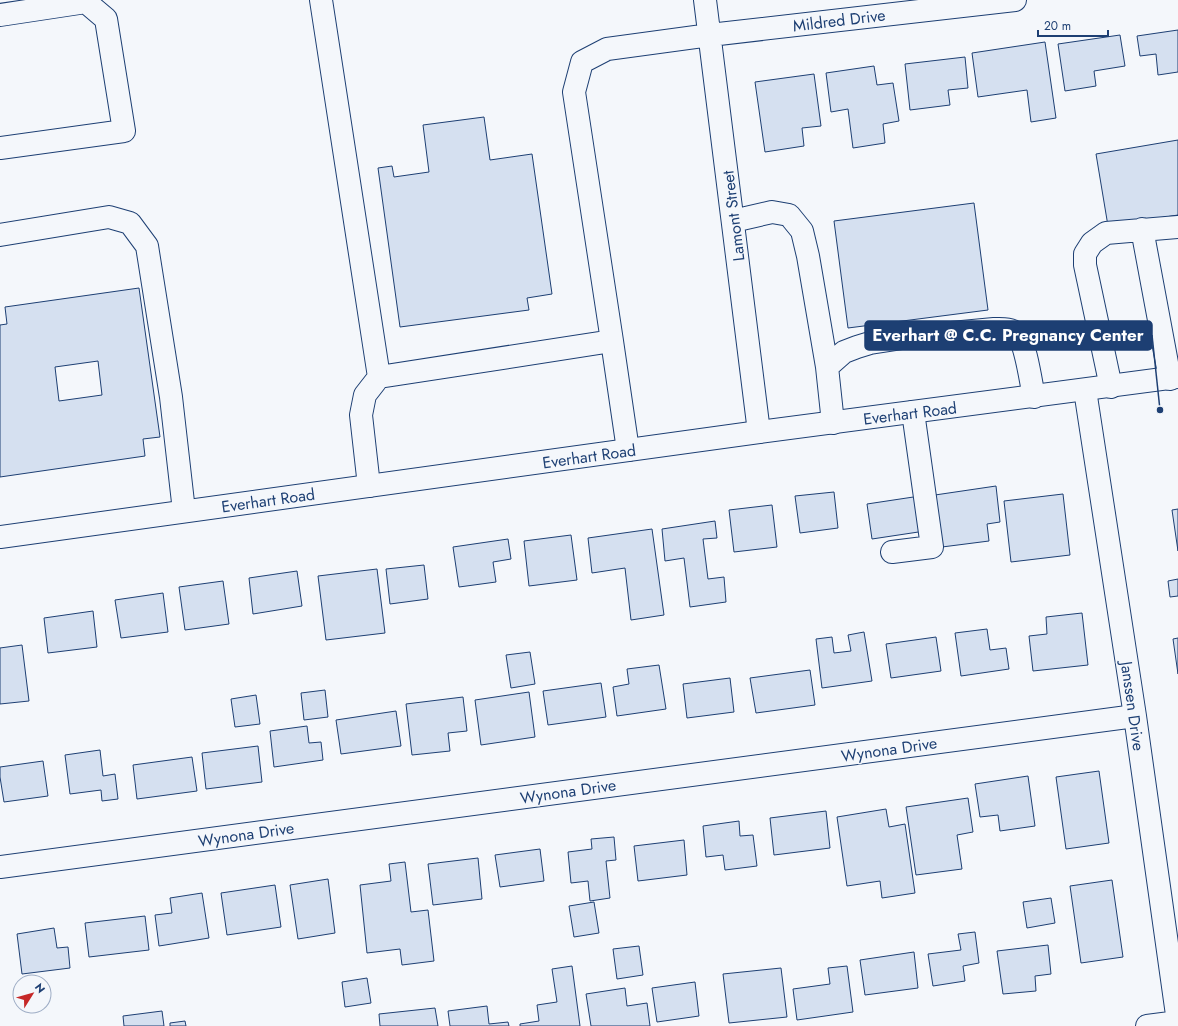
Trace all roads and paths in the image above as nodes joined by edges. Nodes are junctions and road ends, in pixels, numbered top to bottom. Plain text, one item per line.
1 (321, 0) edge
2 (705, 0) edge
3 (1015, 0) edge
4 (0, 15) edge
5 (710, 35) junction
6 (0, 148) edge
7 (733, 221) junction
8 (1178, 227) edge
9 (1142, 229) junction
10 (0, 235) edge
11 (612, 341) junction
12 (827, 367) junction
13 (378, 377) junction
14 (1174, 378) edge
15 (1112, 386) junction
16 (1085, 390) junction
17 (1034, 397) junction
18 (913, 412) junction
19 (833, 423) junction
20 (759, 432) junction
21 (628, 450) junction
22 (369, 486) junction
23 (184, 511) junction
24 (0, 537) edge
25 (892, 552) dead end
26 (1135, 716) junction
27 (0, 867) edge
28 (1178, 1022) edge
29 (1147, 1026) edge

1 - 13 street
2 - 5 street, Lamont Street
3 - 5 street, Mildred Drive
4 - 6 street
5 - 7 street, Lamont Street
5 - 11 street, Mildred Drive
7 - 12 street
7 - 20 street, Lamont Street
8 - 9 street
9 - 14 street
9 - 15 street
10 - 23 street
11 - 13 street
11 - 21 street, Mildred Drive
12 - 17 street
12 - 19 street
13 - 22 street
14 - 15 street, Everhart Road
15 - 16 street, Everhart Road
16 - 17 street, Everhart Road
16 - 26 street, Janssen Drive
17 - 18 street, Everhart Road
18 - 19 street, Everhart Road
18 - 25 street
19 - 20 street, Everhart Road
20 - 21 street, Everhart Road
21 - 22 street, Everhart Road
22 - 23 street, Everhart Road
23 - 24 street, Everhart Road
26 - 27 street, Wynona Drive
26 - 28 street, Janssen Drive
28 - 29 street

